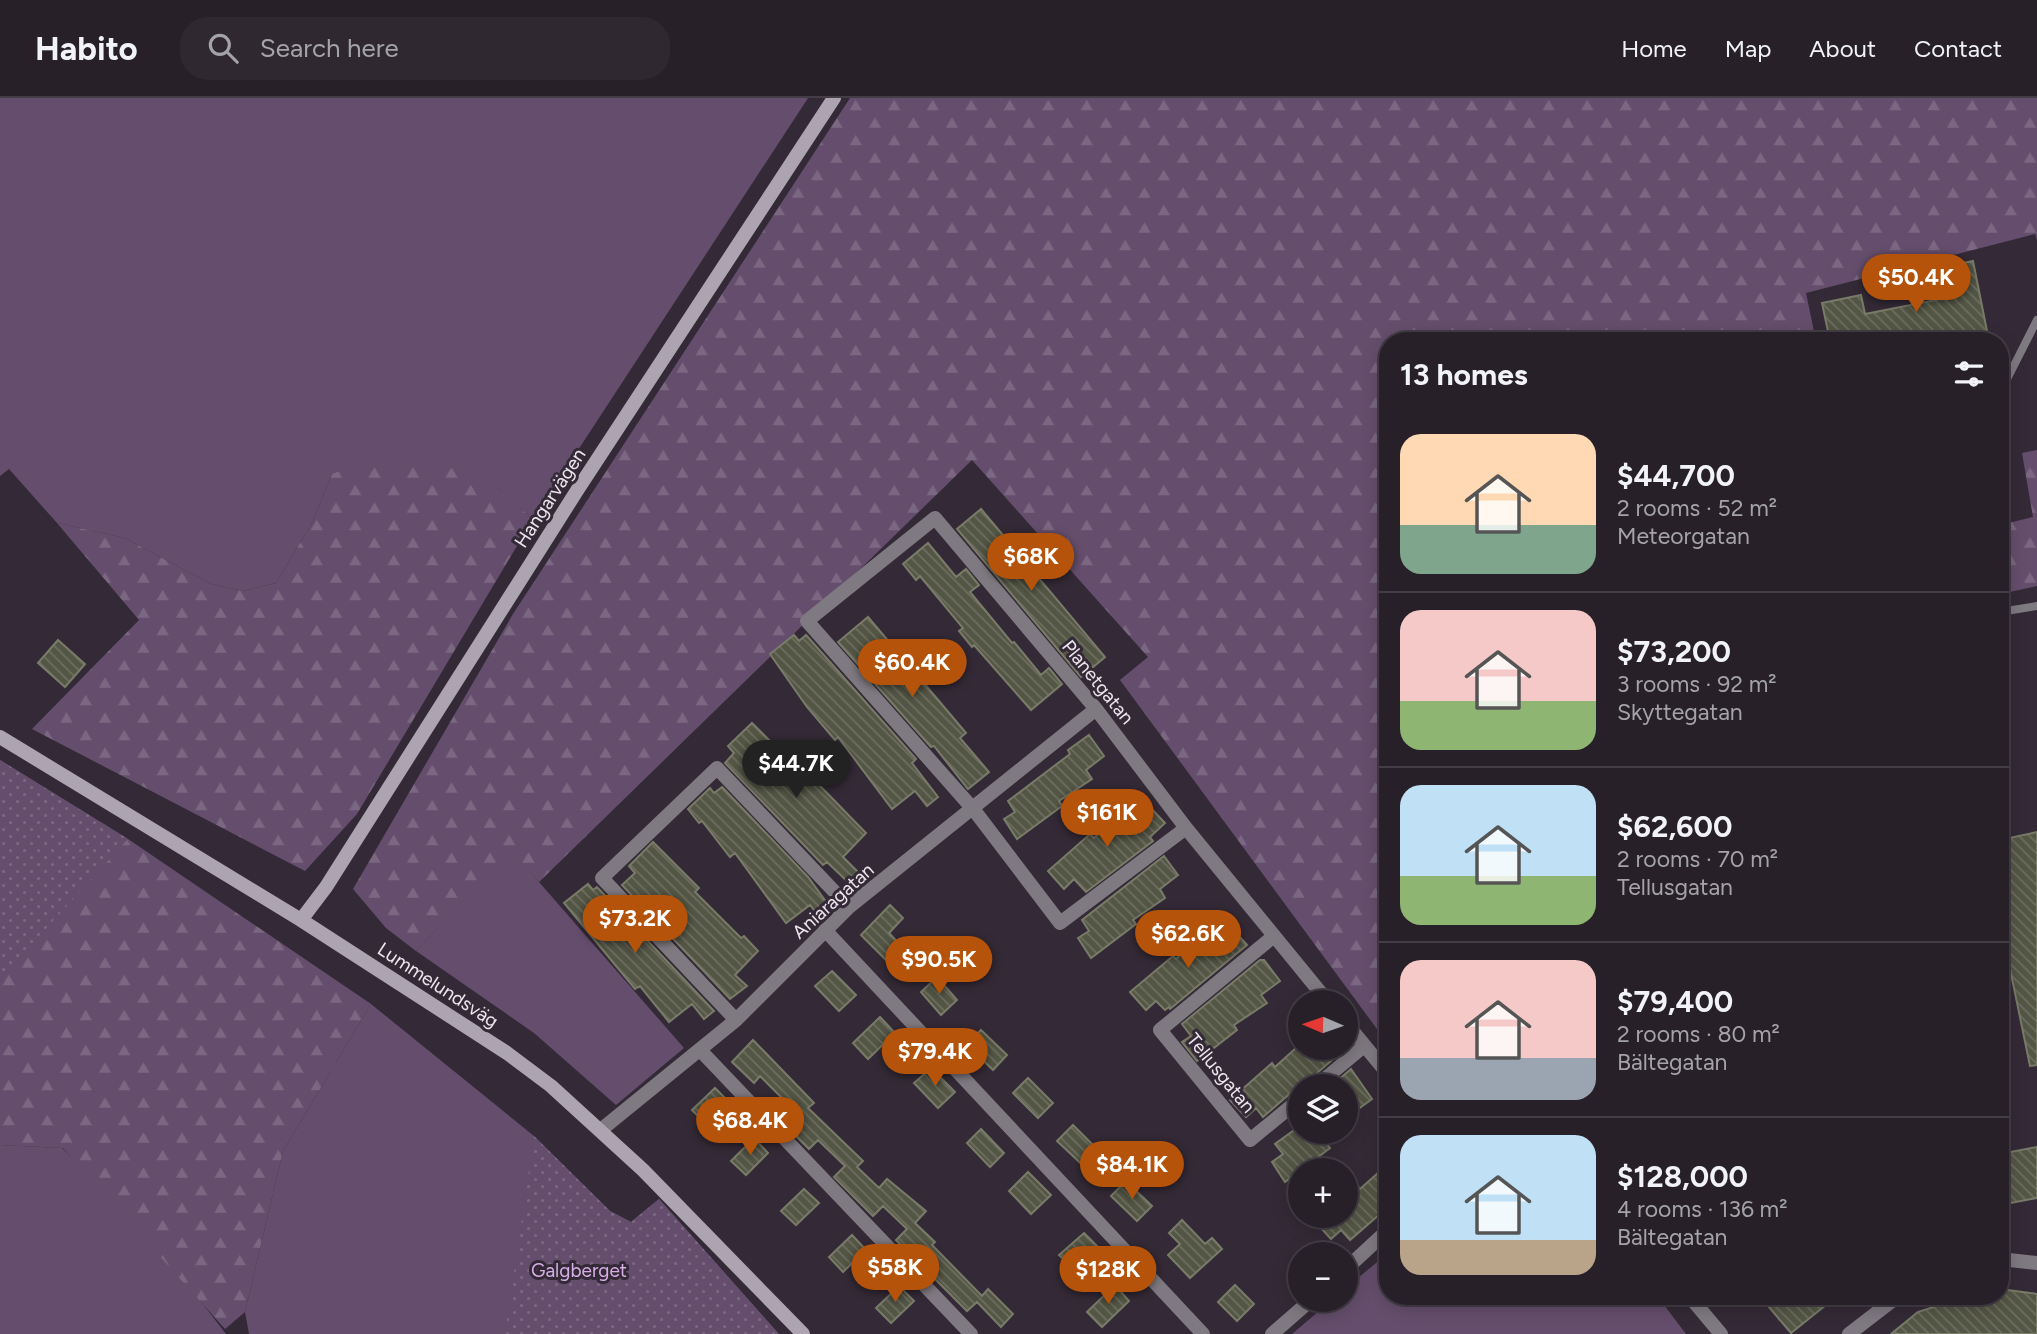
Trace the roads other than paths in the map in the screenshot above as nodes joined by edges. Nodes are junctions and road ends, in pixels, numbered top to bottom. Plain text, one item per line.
1 (834, 98) edge
2 (2037, 320) edge
3 (2009, 375) edge
4 (2037, 606) edge
5 (2009, 611) edge
6 (1096, 709) junction
7 (0, 737) edge
8 (974, 810) junction
9 (1186, 828) junction
10 (849, 907) junction
11 (301, 920) junction
12 (825, 930) junction
13 (1274, 936) junction
14 (1318, 990) edge
15 (736, 1020) junction
16 (1358, 1038) edge
17 (1364, 1046) junction
18 (700, 1050) junction
19 (1379, 1064) edge
20 (1331, 1074) edge
21 (1288, 1108) edge
22 (602, 1129) junction
23 (1379, 1238) edge
24 (1358, 1258) edge
25 (2009, 1260) edge
26 (2037, 1263) edge
27 (1697, 1305) edge
28 (1887, 1305) edge
29 (1297, 1312) edge
30 (803, 1334) edge
31 (971, 1334) edge
32 (1203, 1334) edge
33 (1272, 1334) edge
34 (1721, 1334) edge
35 (1849, 1334) edge

1 - 11 main road, Hangarvägen
2 - 3 lane
4 - 5 lane
6 - 8 street, Aniaragatan
6 - 8 street, Planetgatan
6 - 9 street, Planetgatan
7 - 11 main road, Lummelundsväg
8 - 9 street
8 - 10 street, Aniaragatan
9 - 13 street, Planetgatan
10 - 12 street, Aniaragatan
10 - 15 street
11 - 22 main road, Lummelundsväg
12 - 15 street, Aniaragatan
12 - 32 street
13 - 14 street, Planetgatan
13 - 21 street, Tellusgatan
15 - 18 street, Aniaragatan
16 - 17 street
17 - 19 street
17 - 20 street
18 - 22 street, Aniaragatan
18 - 31 street
22 - 30 main road, Lummelundsväg
23 - 24 street
25 - 26 street
27 - 34 street
28 - 35 street
29 - 33 street

